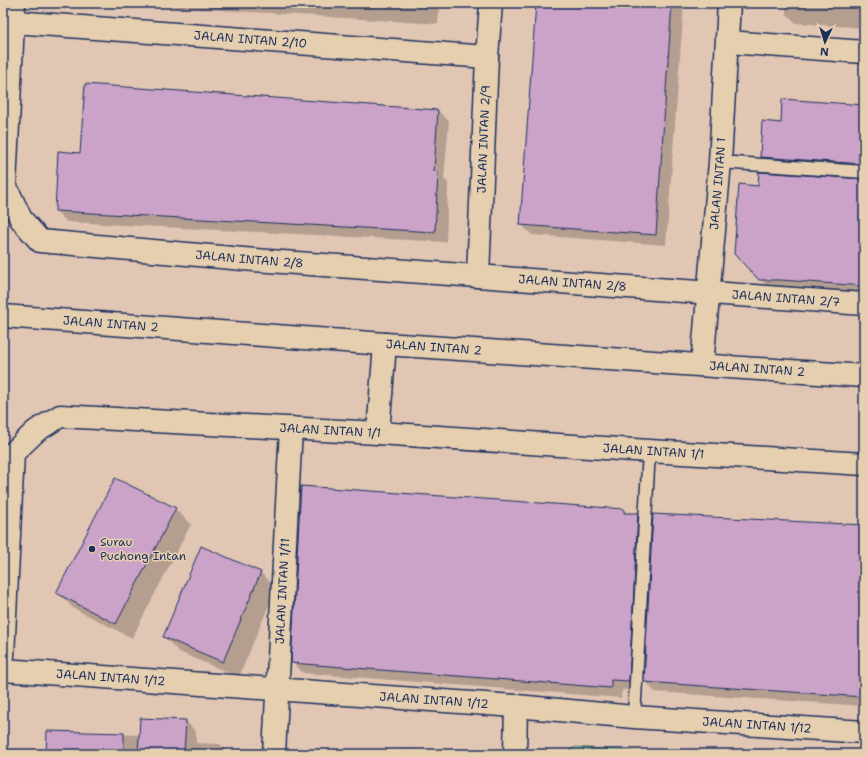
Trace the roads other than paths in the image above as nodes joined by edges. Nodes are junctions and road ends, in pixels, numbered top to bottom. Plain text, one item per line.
1 (491, 3) edge
2 (729, 3) edge
3 (14, 13) edge
4 (728, 42) junction
5 (864, 52) edge
6 (487, 57) junction
7 (720, 162) junction
8 (864, 172) edge
9 (478, 276) junction
10 (708, 294) junction
11 (864, 304) edge
12 (3, 316) edge
13 (385, 344) junction
14 (702, 365) junction
15 (864, 376) edge
16 (291, 428) junction
17 (378, 433) junction
18 (649, 451) junction
19 (864, 464) edge
20 (3, 656) edge
21 (3, 670) edge
22 (278, 690) junction
23 (516, 706) junction
24 (634, 717) junction
25 (864, 732) edge
26 (274, 754) edge
27 (515, 754) edge

1 - 6 street, JALAN INTAN 2/9
2 - 4 street, JALAN INTAN 1
3 - 6 street, JALAN INTAN 2/10
3 - 9 street, JALAN INTAN 2/8
4 - 5 street
4 - 7 street, JALAN INTAN 1
6 - 9 street, JALAN INTAN 2/9
7 - 8 lane
7 - 10 street, JALAN INTAN 1
9 - 10 street, JALAN INTAN 2/8
10 - 11 street, JALAN INTAN 2/7
10 - 14 street, JALAN INTAN 1
12 - 13 street, JALAN INTAN 2
13 - 14 street, JALAN INTAN 2
13 - 17 street
14 - 15 street, JALAN INTAN 2
16 - 17 street, JALAN INTAN 1/1
16 - 20 street, JALAN INTAN 1/1
16 - 22 street, JALAN INTAN 1/11
17 - 18 street, JALAN INTAN 1/1
18 - 19 street, JALAN INTAN 1/1
18 - 24 lane
21 - 22 street, JALAN INTAN 1/12
22 - 23 street, JALAN INTAN 1/12
22 - 26 street, JALAN INTAN 1/11
23 - 24 street, JALAN INTAN 1/12
23 - 27 street
24 - 25 street, JALAN INTAN 1/12

